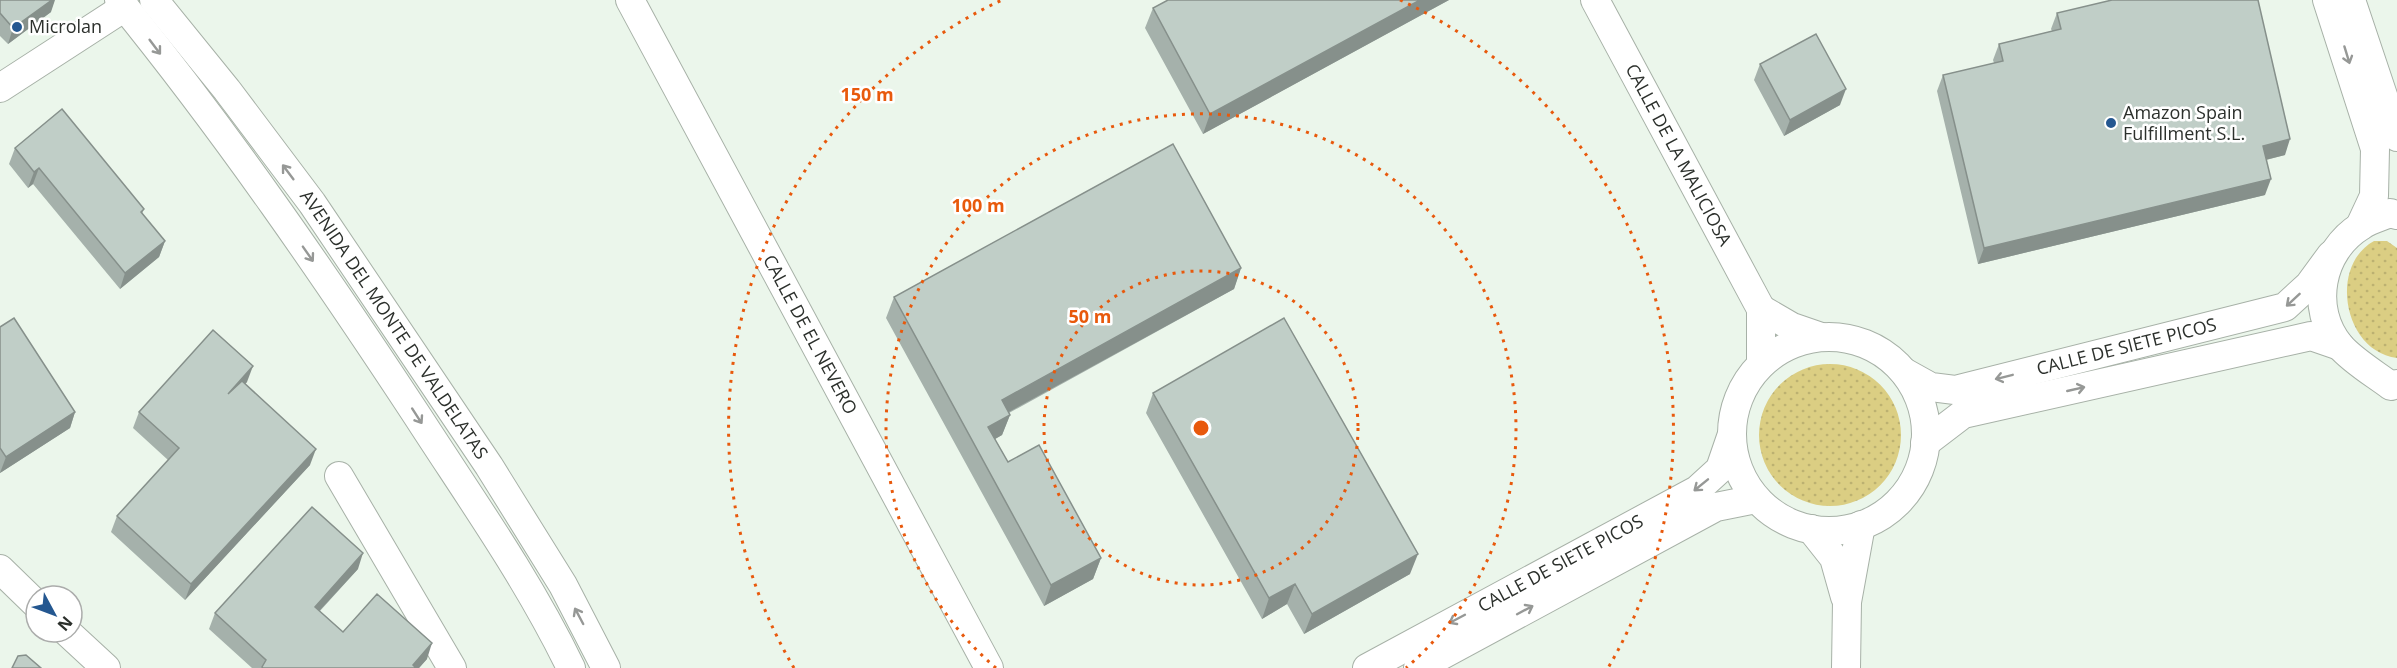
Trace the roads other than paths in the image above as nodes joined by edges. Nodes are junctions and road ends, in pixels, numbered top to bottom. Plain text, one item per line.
1 (154, 0) edge
2 (181, 0) edge
3 (630, 0) edge
4 (1595, 0) edge
5 (2327, 0) edge
6 (2351, 0) edge
7 (122, 4) edge
8 (188, 42) junction
9 (0, 88) edge
10 (2397, 137) edge
11 (2397, 215) edge
12 (2360, 226) junction
13 (2331, 255) junction
14 (1761, 309) junction
15 (1821, 337) junction
16 (2340, 346) junction
17 (1761, 364) junction
18 (1904, 372) junction
19 (2395, 387) edge
20 (1731, 437) junction
21 (1925, 443) junction
22 (339, 476) dead end
23 (1756, 499) junction
24 (1861, 525) junction
25 (1811, 529) junction
26 (3, 580) edge
27 (24, 595) edge
28 (1846, 602) junction
29 (80, 644) edge
30 (106, 668) edge
31 (452, 668) edge
32 (571, 668) edge
33 (606, 668) edge
34 (989, 668) edge
35 (1367, 668) edge
36 (1418, 668) edge
37 (1846, 668) edge

1 - 8 street, AVENIDA DEL MONTE DE VALDELATAS
2 - 8 street
3 - 34 street, CALLE DE EL NEVERO
4 - 14 street, CALLE DE LA MALICIOSA
5 -> 12 street
6 - 10 street
7 - 9 street
7 -> 32 street, AVENIDA DEL MONTE DE VALDELATAS
33 -> 8 street, AVENIDA DEL MONTE DE VALDELATAS
11 - 12 street
12 - 13 street, CALLE DE SIETE PICOS
13 - 16 street
13 -> 18 street, CALLE DE SIETE PICOS
14 - 15 street
14 - 17 street, CALLE DE LA MALICIOSA
15 - 17 street
15 - 18 street
16 - 19 street
21 -> 16 street, CALLE DE SIETE PICOS
17 - 20 street
18 - 21 street
20 - 23 street
20 -> 35 street, CALLE DE SIETE PICOS
21 - 24 street
22 - 31 street
23 - 25 street
36 -> 23 street, CALLE DE SIETE PICOS
24 - 25 street
24 - 28 street
25 - 28 street
26 - 27 street
28 - 37 street
29 - 30 street

